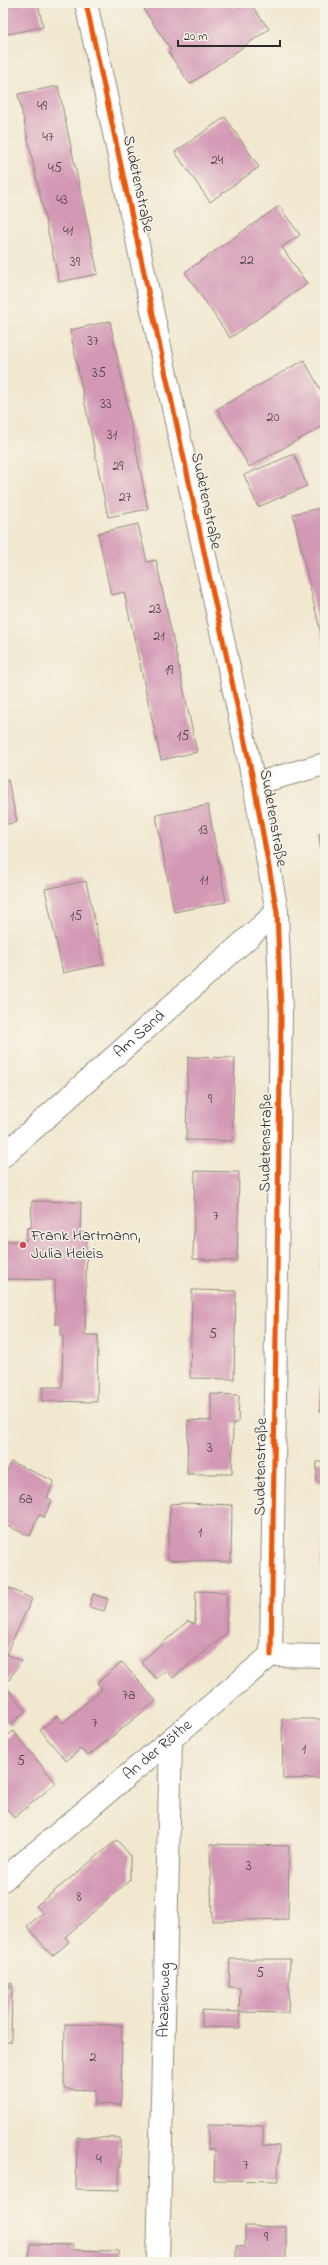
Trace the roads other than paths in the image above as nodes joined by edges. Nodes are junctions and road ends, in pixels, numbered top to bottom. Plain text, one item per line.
1 (86, 3) edge
2 (325, 764) edge
3 (254, 784) junction
4 (277, 912) junction
5 (3, 1156) edge
6 (271, 1655) junction
7 (325, 1656) edge
8 (171, 1739) junction
9 (3, 1880) edge
10 (158, 2262) edge

1 - 3 street, Sudetenstraße
2 - 3 street
3 - 4 street, Sudetenstraße
4 - 5 street, Am Sand
4 - 6 street, Sudetenstraße
6 - 7 street
6 - 8 street, An der Röthe
8 - 9 street, An der Röthe
8 - 10 street, Akazienweg

